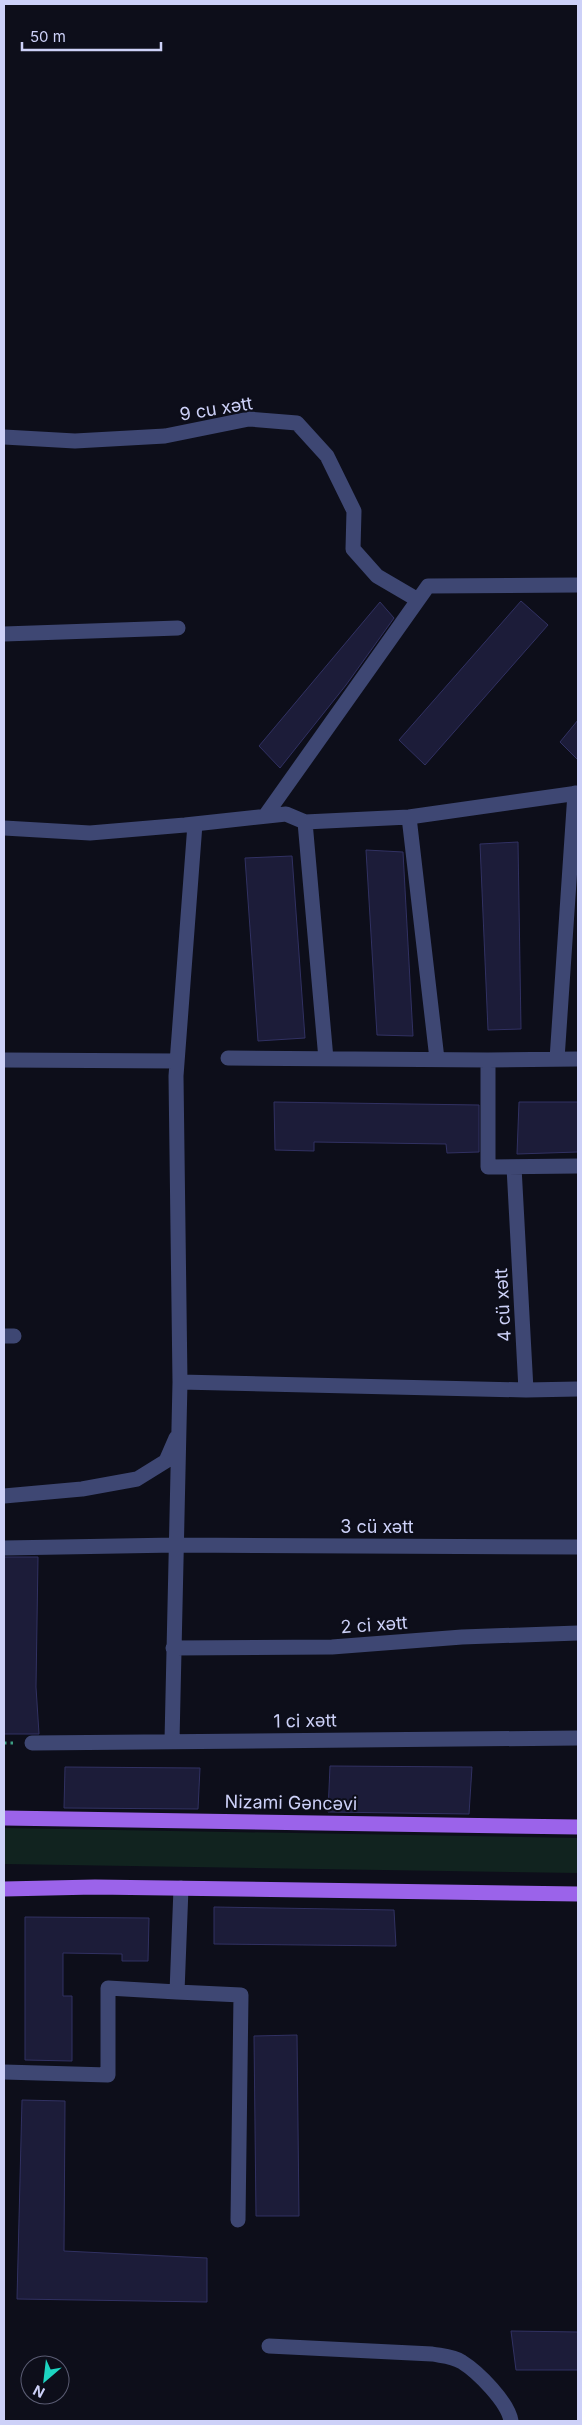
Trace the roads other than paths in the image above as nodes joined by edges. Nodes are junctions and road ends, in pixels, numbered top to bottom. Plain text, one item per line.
1 (4, 437) edge
2 (578, 585) edge
3 (418, 600) junction
4 (178, 628) dead end
5 (4, 634) edge
6 (577, 793) edge
7 (265, 816) junction
8 (409, 817) junction
9 (305, 822) junction
10 (196, 824) junction
11 (4, 828) edge
12 (228, 1058) dead end
13 (326, 1059) junction
14 (437, 1059) junction
15 (557, 1059) junction
16 (578, 1059) edge
17 (4, 1060) edge
18 (488, 1060) junction
19 (177, 1061) junction
20 (578, 1166) edge
21 (514, 1167) junction
22 (180, 1382) junction
23 (578, 1389) edge
24 (526, 1390) junction
25 (179, 1432) junction
26 (4, 1496) edge
27 (176, 1545) junction
28 (578, 1547) edge
29 (4, 1548) edge
30 (578, 1633) edge
31 (173, 1648) junction
32 (578, 1738) edge
33 (172, 1741) junction
34 (32, 1743) dead end
35 (4, 1818) edge
36 (578, 1827) edge
37 (4, 1888) edge
38 (181, 1888) junction
39 (578, 1894) edge
40 (177, 1992) junction
41 (4, 2072) edge
42 (238, 2220) dead end
43 (269, 2346) dead end
44 (511, 2421) edge

1 - 3 street, 9 cu xətt
2 - 3 street
3 - 7 street
4 - 5 street
6 - 8 street
6 - 15 street
7 - 9 street
7 - 10 street
8 - 9 street
8 - 14 street
9 - 13 street
10 - 11 street
10 - 19 street
12 - 13 street
13 - 14 street
14 - 18 street
15 - 16 street
15 - 18 street
17 - 19 street
18 - 21 street
19 - 22 street
20 - 21 street
21 - 24 street, 4 cü xətt
22 - 24 street
22 - 25 street
23 - 24 street
25 - 26 street
25 - 27 street
27 - 28 street, 3 cü xətt
27 - 29 street, 3 cü xətt
27 - 31 street
30 - 31 street, 2 ci xətt
31 - 33 street
32 - 33 street, 1 ci xətt
33 - 34 street, 1 ci xətt
35 - 36 main road, Nizami Gəncəvi
37 - 38 main road
38 - 39 main road
38 - 40 street
40 - 41 street
40 - 42 street
43 - 44 street

